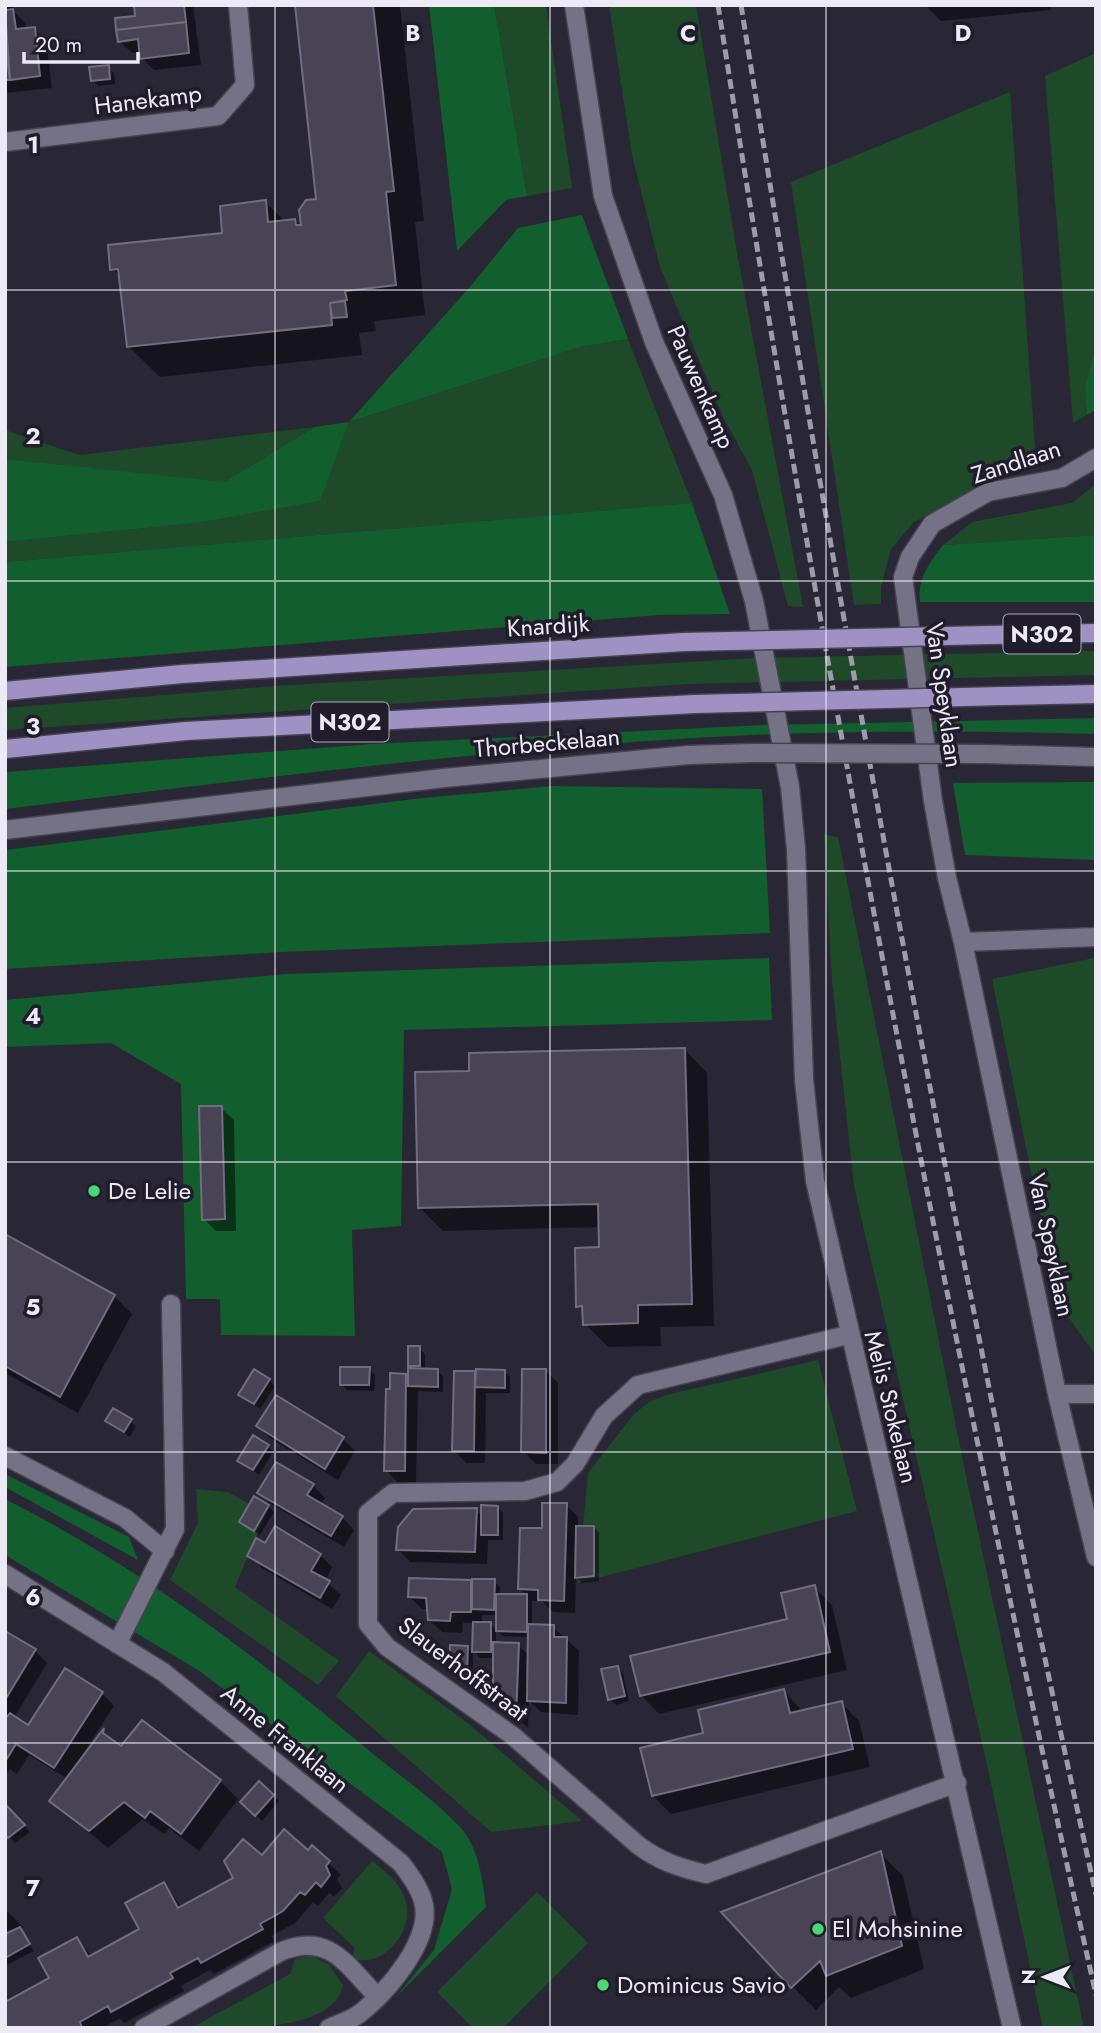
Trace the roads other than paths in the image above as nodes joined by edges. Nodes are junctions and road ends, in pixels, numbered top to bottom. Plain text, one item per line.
1 (238, 5) edge
2 (574, 5) edge
3 (5, 142) edge
4 (1096, 457) edge
5 (903, 577) joint
6 (1096, 633) edge
7 (5, 691) edge
8 (1096, 694) edge
9 (5, 748) edge
10 (1096, 758) edge
11 (790, 787) joint
12 (5, 830) edge
13 (1096, 937) edge
14 (963, 943) junction
15 (171, 1304) dead end
16 (848, 1335) junction
17 (1057, 1394) junction
18 (1096, 1394) edge
19 (5, 1456) edge
20 (165, 1551) junction
21 (1096, 1557) edge
22 (5, 1574) edge
23 (117, 1644) junction
24 (957, 1783) junction
25 (377, 1996) junction
26 (144, 2028) edge
27 (329, 2028) edge
28 (1012, 2028) edge

1 - 3 street, Hanekamp
2 - 11 street, Pauwenkamp
4 - 5 street, Zandlaan
5 - 14 street, Van Speyklaan
6 - 7 main road, Knardijk / N302, bridge
8 - 9 main road, N302, bridge
10 - 12 street, Thorbeckelaan, bridge
11 - 16 street, Melis Stokelaan
13 - 14 street
14 - 17 street, Van Speyklaan
15 - 20 street
16 - 24 street, Melis Stokelaan
16 - 24 street, Slauerhoffstraat
17 - 18 street
17 - 21 street, Van Speyklaan
19 - 20 street
20 - 23 street
22 - 23 street, Anne Franklaan
23 - 25 street, Anne Franklaan
24 - 28 street, Melis Stokelaan
25 - 26 street
25 - 27 street, Anne Franklaan

